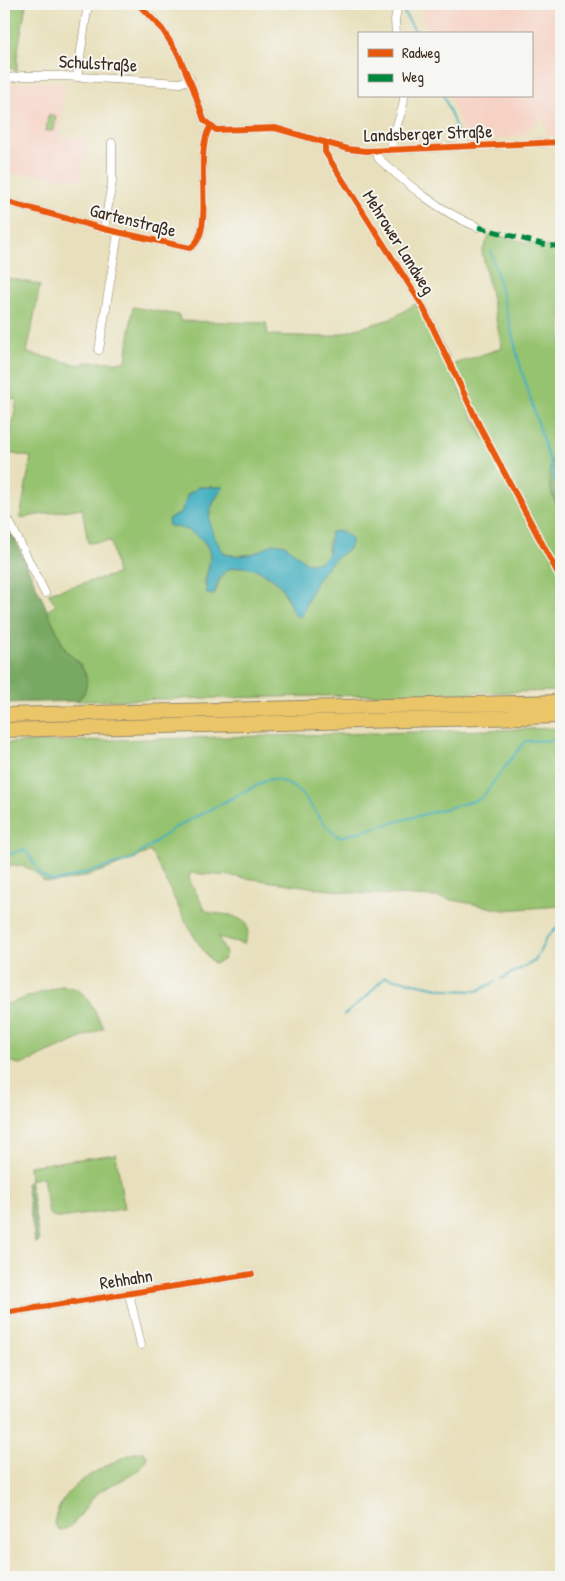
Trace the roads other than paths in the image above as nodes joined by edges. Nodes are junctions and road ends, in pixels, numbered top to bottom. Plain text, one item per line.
1 (88, 4) edge
2 (138, 4) edge
3 (398, 4) edge
4 (396, 32) edge
5 (77, 77) junction
6 (4, 79) edge
7 (190, 79) junction
8 (404, 98) edge
9 (210, 127) junction
10 (112, 142) dead end
11 (325, 142) junction
12 (561, 142) edge
13 (391, 150) junction
14 (375, 151) junction
15 (4, 201) edge
16 (478, 227) dead end
17 (104, 229) junction
18 (118, 233) junction
19 (99, 350) dead end
20 (448, 358) dead end
21 (4, 511) edge
22 (45, 593) dead end
23 (561, 702) edge
24 (4, 715) edge
25 (561, 716) edge
26 (4, 730) edge
27 (252, 1274) dead end
28 (129, 1294) junction
29 (4, 1313) edge
30 (141, 1345) dead end

1 - 5 street
2 - 7 street
3 - 4 street
5 - 6 street, Schulstraße
5 - 7 street, Schulstraße
7 - 9 street
8 - 13 street
9 - 11 street, Landsberger Straße
9 - 18 street, Gartenstraße
10 - 17 street, Gartenstraße
11 - 14 street, Landsberger Straße
11 - 20 street, Mehrower Landweg
12 - 13 street, Landsberger Straße
13 - 14 street, Landsberger Straße
14 - 16 street
15 - 17 street, Gartenstraße
17 - 18 street, Gartenstraße
18 - 19 street, Gartenstraße
21 - 22 street
23 - 24 highway
25 - 26 highway
27 - 28 street, Rehhahn
28 - 29 street, Rehhahn
28 - 30 street, Rehhahn

